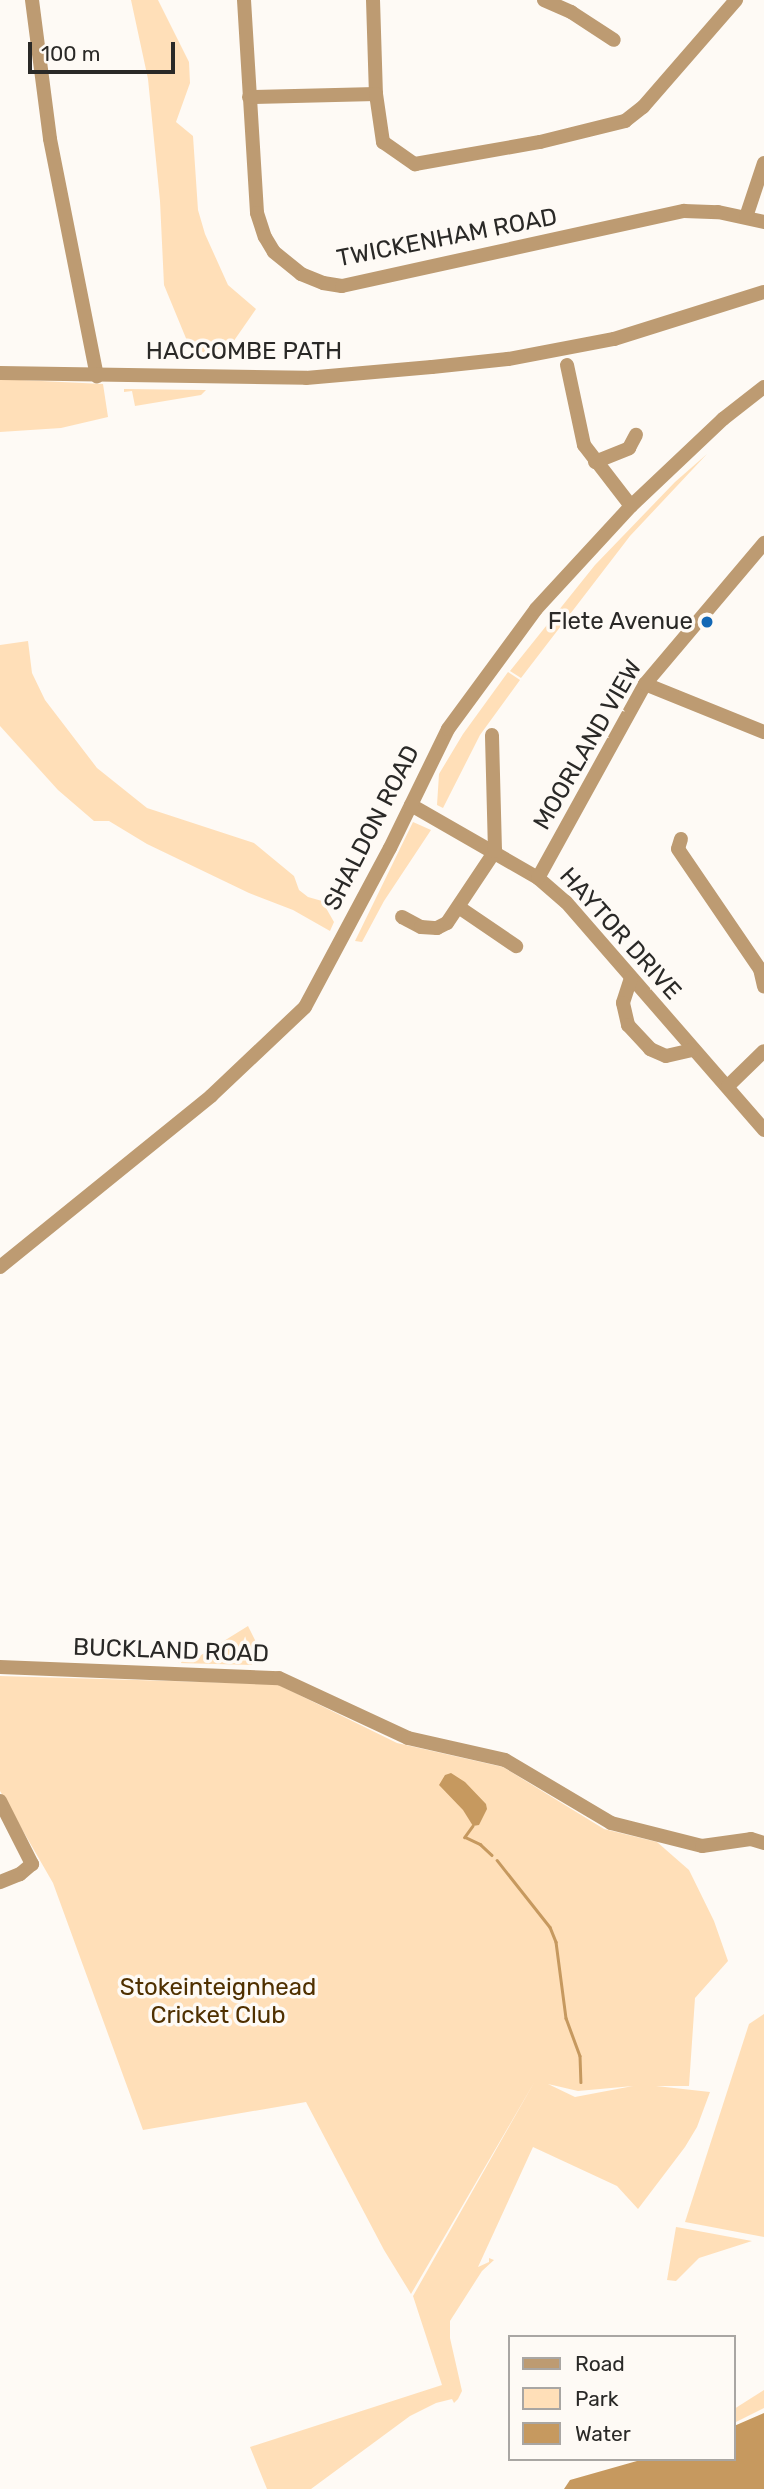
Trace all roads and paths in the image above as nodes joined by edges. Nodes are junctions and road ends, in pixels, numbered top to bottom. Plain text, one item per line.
1 (32, 0) edge
2 (244, 0) edge
3 (373, 0) edge
4 (544, 0) edge
5 (736, 0) edge
6 (614, 40) dead end
7 (376, 94) junction
8 (249, 97) junction
9 (764, 163) edge
10 (746, 217) junction
11 (764, 222) edge
12 (764, 292) edge
13 (567, 365) dead end
14 (0, 373) edge
15 (97, 376) junction
16 (764, 387) edge
17 (636, 435) dead end
18 (595, 462) junction
19 (631, 506) junction
20 (764, 544) edge
21 (645, 684) junction
22 (764, 732) edge
23 (492, 735) dead end
24 (411, 805) junction
25 (681, 839) dead end
26 (495, 851) junction
27 (538, 878) junction
28 (460, 908) junction
29 (402, 917) dead end
30 (516, 946) dead end
31 (631, 978) junction
32 (764, 987) edge
33 (693, 1050) junction
34 (764, 1051) edge
35 (728, 1086) junction
36 (764, 1130) edge
37 (0, 1267) edge
38 (0, 1667) edge
39 (0, 1801) edge
40 (764, 1843) edge
41 (0, 1882) edge

1 - 15 street
2 - 8 street, TWICKENHAM ROAD
3 - 7 street
4 - 6 street
5 - 7 street
7 - 8 street
8 - 10 street, TWICKENHAM ROAD
9 - 10 street
10 - 11 street, TWICKENHAM ROAD
12 - 15 street, HACCOMBE PATH
13 - 18 street
14 - 15 street, HACCOMBE PATH
16 - 19 street, SHALDON ROAD
17 - 18 street
18 - 19 street
19 - 24 street, SHALDON ROAD
20 - 21 street, MOORLAND VIEW
21 - 22 street
21 - 27 street, MOORLAND VIEW
23 - 26 street
24 - 26 street, HAYTOR DRIVE
24 - 37 street, SHALDON ROAD
25 - 32 street
26 - 27 street, HAYTOR DRIVE
26 - 28 street
27 - 31 street, HAYTOR DRIVE
28 - 29 street
28 - 30 street
31 - 33 street, HAYTOR DRIVE
31 - 33 street
33 - 35 street, HAYTOR DRIVE
34 - 35 street
35 - 36 street, HAYTOR DRIVE
38 - 40 street, BUCKLAND ROAD
39 - 41 street

